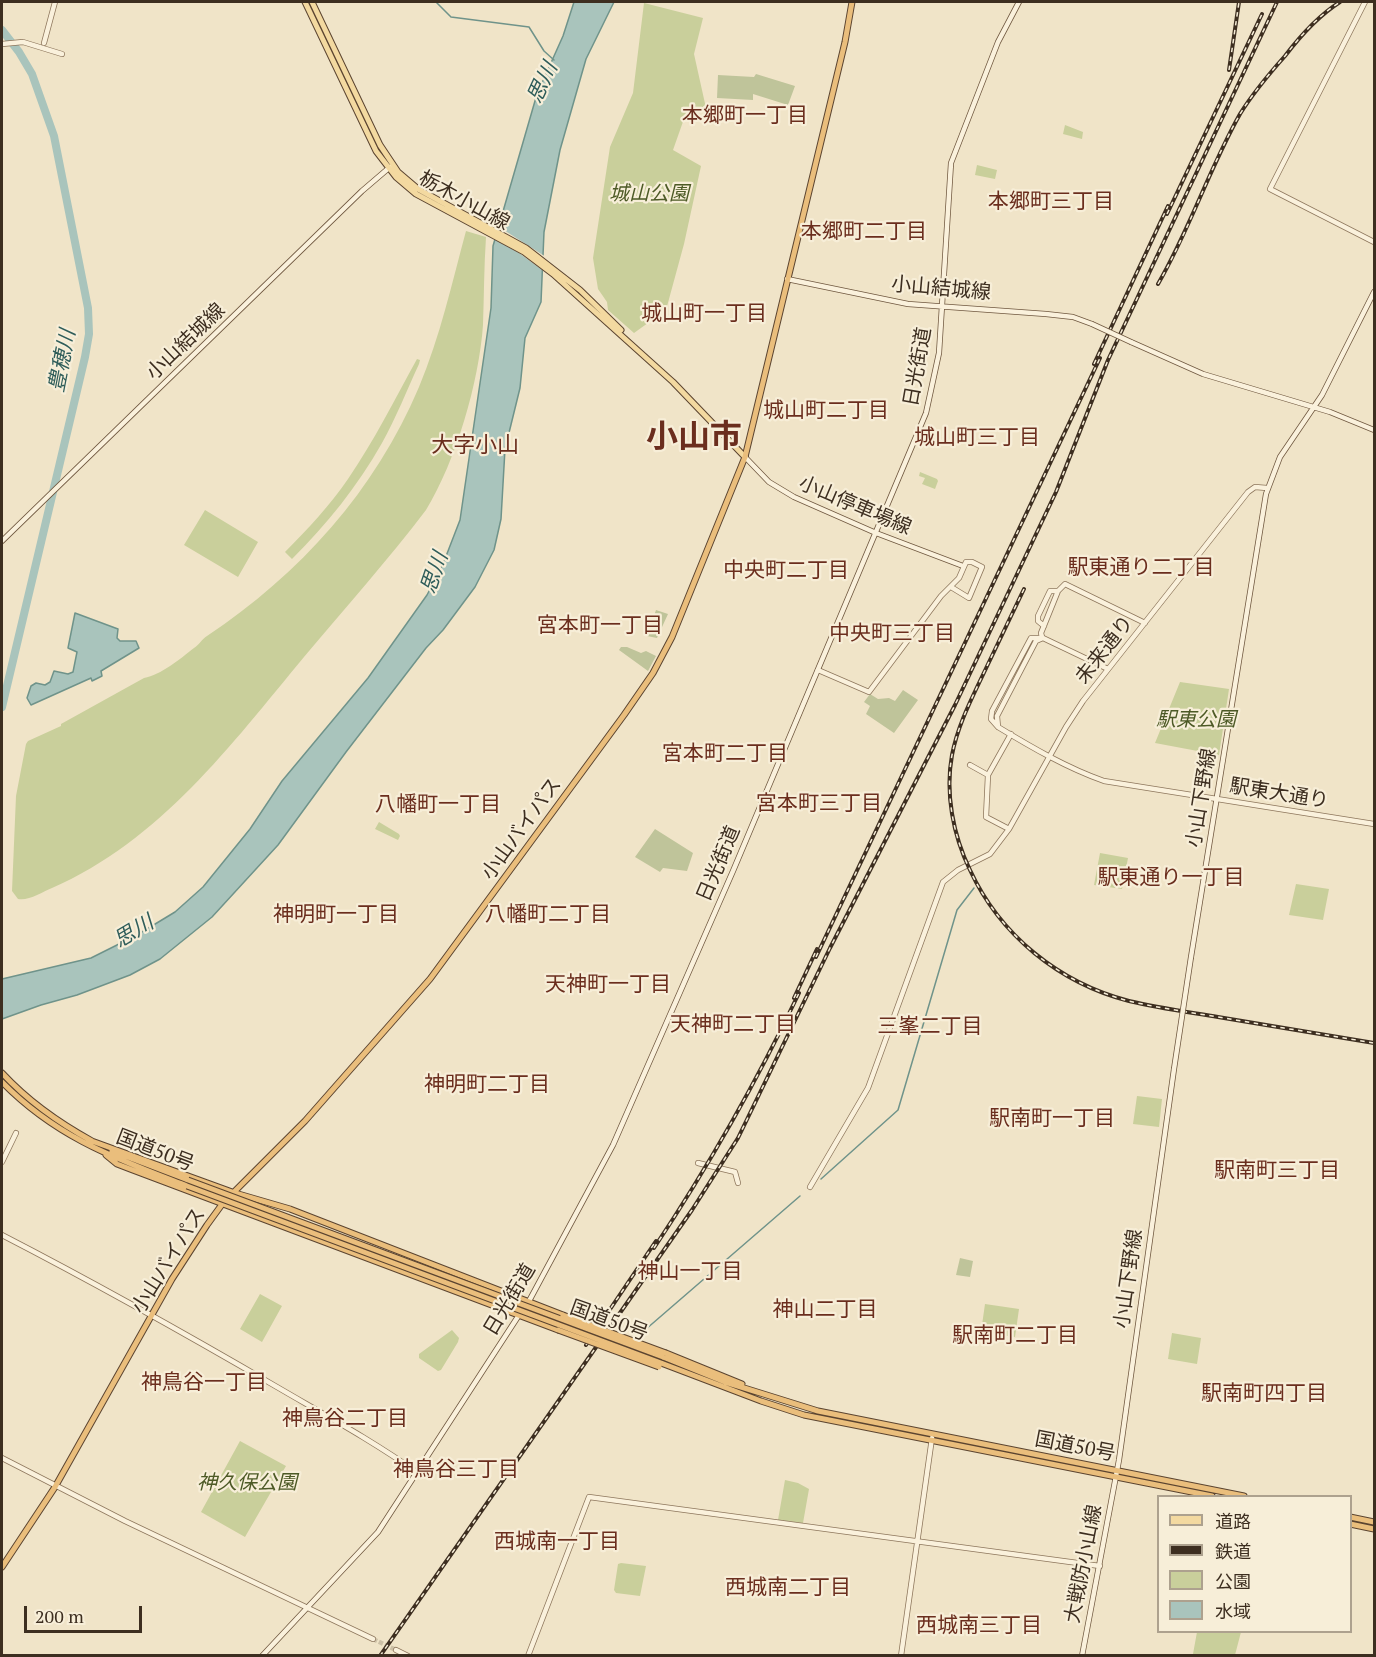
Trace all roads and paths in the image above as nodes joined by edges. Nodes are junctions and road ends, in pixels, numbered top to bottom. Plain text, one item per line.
1 (55, 2) edge
2 (305, 2) edge
3 (312, 2) edge
4 (852, 2) edge
5 (1019, 2) edge
6 (1365, 2) edge
7 (44, 43) dead end
8 (4, 44) edge
9 (62, 54) dead end
10 (390, 167) junction
11 (1374, 242) edge
12 (787, 279) junction
13 (1374, 292) edge
14 (942, 307) junction
15 (1314, 408) junction
16 (1374, 430) edge
17 (745, 457) junction
18 (1268, 488) junction
19 (876, 532) junction
20 (2, 541) edge
21 (963, 569) junction
22 (951, 587) junction
23 (1059, 591) junction
24 (1146, 623) junction
25 (1044, 626) junction
26 (1043, 638) junction
27 (1108, 669) junction
28 (818, 670) junction
29 (1011, 734) junction
30 (1051, 756) junction
31 (970, 765) dead end
32 (988, 775) junction
33 (1216, 800) junction
34 (1374, 824) edge
35 (1009, 829) junction
36 (2, 1073) edge
37 (2, 1082) edge
38 (16, 1133) dead end
39 (89, 1140) junction
40 (106, 1155) junction
41 (2, 1162) edge
42 (698, 1163) dead end
43 (188, 1183) junction
44 (738, 1183) dead end
45 (810, 1186) dead end
46 (235, 1193) junction
47 (223, 1203) junction
48 (2, 1235) edge
49 (528, 1302) junction
50 (152, 1315) junction
51 (519, 1315) junction
52 (662, 1360) junction
53 (932, 1438) junction
54 (2, 1458) edge
55 (1117, 1471) junction
56 (418, 1473) junction
57 (1116, 1478) junction
58 (55, 1487) junction
59 (1202, 1495) edge
60 (1234, 1495) edge
61 (1352, 1517) edge
62 (1374, 1522) edge
63 (1352, 1524) edge
64 (1374, 1529) edge
65 (917, 1542) junction
66 (1100, 1566) junction
67 (2, 1567) edge
68 (306, 1608) junction
69 (373, 1639) tunnel mouth
70 (396, 1650) dead end
71 (262, 1656) edge
72 (408, 1656) edge
73 (528, 1656) edge
74 (901, 1656) edge
75 (1082, 1656) edge

1 - 7 main road
2 - 10 main road, 栃木小山線
3 - 10 main road, 栃木小山線
4 - 12 highway, 小山バイパス
5 - 14 main road, 日光街道
6 - 11 main road
8 - 9 main road
10 - 17 main road, 栃木小山線
10 - 20 main road, 小山結城線
12 - 14 main road, 小山結城線
12 - 17 highway, 小山バイパス
13 - 15 main road, 小山下野線
14 - 15 main road, 小山結城線, bridge
14 - 19 main road, 日光街道
15 - 16 main road
15 - 18 main road, 小山下野線
17 - 19 main road, 小山停車場線
17 - 46 highway, 小山バイパス
18 - 24 main road, 未来通り
18 - 33 main road, 小山下野線
19 - 21 main road, 小山停車場線
19 - 28 main road, 日光街道
21 - 22 main road
21 - 22 main road, 小山停車場線
22 - 28 main road
23 - 24 main road
23 - 25 main road
23 - 25 main road
24 - 27 main road, 未来通り
25 - 26 main road
26 - 27 main road
26 - 29 main road, 駅東大通り
27 - 30 main road, 未来通り
28 - 49 main road, 日光街道
29 - 30 main road, 駅東大通り
29 - 32 main road
30 - 33 main road, 駅東大通り
30 - 35 main road, 未来通り
31 - 32 main road
32 - 35 main road
33 - 34 main road, 駅東大通り
33 - 55 main road, 小山下野線, bridge
35 - 45 main road, 未来通り
36 - 39 highway, 国道50号
37 - 40 highway, 国道50号
38 - 41 main road
39 - 43 highway, 国道50号
39 - 46 highway
40 - 43 highway, 国道50号
40 - 47 highway
42 - 44 main road
43 - 52 highway, 国道50号, bridge
46 - 47 highway, 小山バイパス
46 - 49 highway
47 - 50 highway, 小山バイパス
47 - 51 highway
48 - 50 main road
49 - 51 main road, 日光街道
49 - 52 highway, bridge
50 - 56 main road
50 - 58 highway, 小山バイパス
51 - 52 highway, bridge
51 - 56 main road, 日光街道
52 - 53 highway, 国道50号
52 - 53 highway, 国道50号
53 - 55 highway, 国道50号
53 - 57 highway, 国道50号
53 - 65 main road
54 - 58 main road
55 - 57 main road, 小山下野線
55 - 60 highway, 国道50号
56 - 68 main road, 日光街道
57 - 59 highway, 国道50号
57 - 66 main road, 大戦防小山線
58 - 67 highway, 小山バイパス
58 - 68 main road
61 - 62 highway
63 - 64 highway
65 - 66 main road
65 - 73 main road
65 - 74 main road
66 - 75 main road, 大戦防小山線
68 - 69 main road
68 - 71 main road, 日光街道
70 - 72 main road

